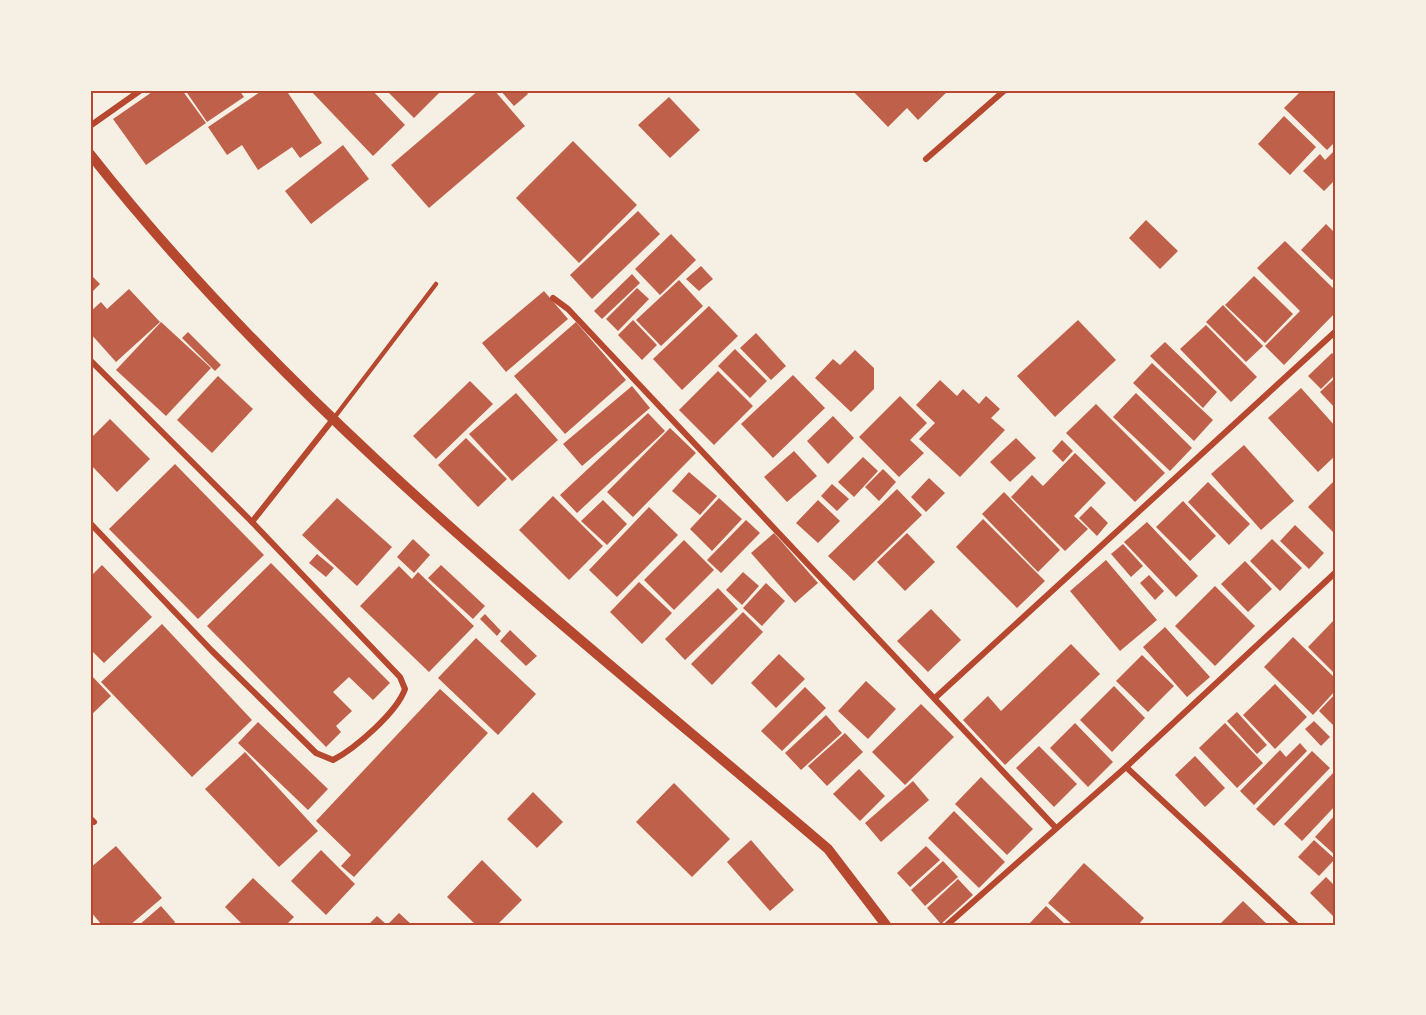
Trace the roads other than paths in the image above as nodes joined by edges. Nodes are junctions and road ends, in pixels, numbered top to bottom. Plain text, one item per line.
1 (141, 90) edge
2 (1005, 90) edge
3 (90, 126) edge
4 (90, 154) edge
5 (926, 159) dead end
6 (436, 284) dead end
7 (553, 298) dead end
8 (1336, 331) edge
9 (90, 360) edge
10 (334, 418) junction
11 (252, 522) junction
12 (90, 524) edge
13 (1336, 572) edge
14 (935, 698) junction
15 (1126, 767) junction
16 (1056, 828) junction
17 (886, 925) edge
18 (947, 925) edge
19 (1296, 925) edge

1 - 3 street
2 - 5 street
4 - 10 street
6 - 10 lane
7 - 14 street
8 - 14 street
9 - 11 street
10 - 11 street
10 - 17 street
11 - 12 street
13 - 15 street
14 - 16 street
15 - 16 street
15 - 19 street
16 - 18 street

